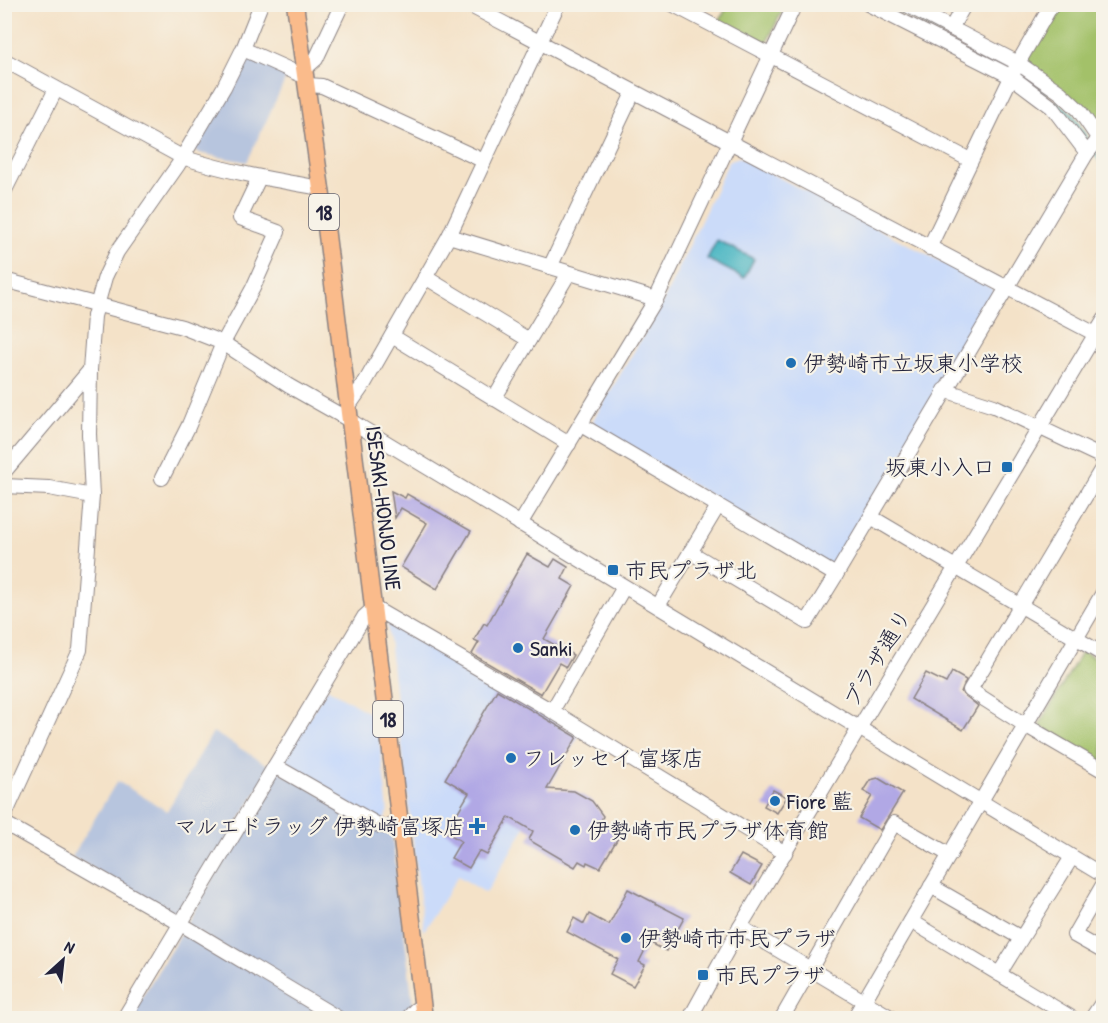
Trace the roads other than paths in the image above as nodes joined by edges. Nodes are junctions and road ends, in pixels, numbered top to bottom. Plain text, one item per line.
1 (261, 4) edge
2 (295, 4) edge
3 (342, 4) edge
4 (467, 4) edge
5 (558, 4) edge
6 (672, 4) edge
7 (795, 4) edge
8 (868, 4) edge
9 (905, 4) edge
10 (965, 4) edge
11 (1052, 4) edge
12 (951, 28) junction
13 (541, 42) junction
14 (243, 49) junction
15 (771, 56) junction
16 (4, 60) edge
17 (1018, 63) junction
18 (1011, 77) junction
19 (307, 78) junction
20 (56, 89) junction
21 (633, 93) junction
22 (1101, 142) edge
23 (730, 143) junction
24 (1087, 153) junction
25 (182, 157) junction
26 (970, 160) junction
27 (484, 161) junction
28 (9, 169) edge
29 (259, 178) junction
30 (321, 188) junction
31 (4, 192) edge
32 (449, 236) junction
33 (929, 248) junction
34 (550, 267) junction
35 (569, 273) junction
36 (425, 277) junction
37 (4, 280) edge
38 (1005, 288) junction
39 (656, 299) junction
40 (97, 303) junction
41 (1104, 320) edge
42 (392, 336) junction
43 (1099, 336) edge
44 (529, 340) junction
45 (223, 343) junction
46 (90, 370) junction
47 (944, 390) junction
48 (494, 399) junction
49 (349, 414) junction
50 (581, 424) junction
51 (1040, 428) junction
52 (568, 444) junction
53 (1104, 458) edge
54 (1104, 465) edge
55 (4, 472) edge
56 (162, 478) dead end
57 (4, 486) edge
58 (92, 496) junction
59 (718, 506) junction
60 (871, 516) junction
61 (520, 524) junction
62 (690, 552) junction
63 (956, 568) junction
64 (836, 576) junction
65 (624, 586) junction
66 (1104, 591) edge
67 (658, 606) junction
68 (1020, 606) junction
69 (374, 608) junction
70 (1075, 639) junction
71 (1104, 656) edge
72 (552, 711) junction
73 (1025, 725) junction
74 (860, 729) junction
75 (275, 766) junction
76 (1104, 771) edge
77 (980, 802) junction
78 (4, 817) edge
79 (4, 823) edge
80 (400, 826) junction
81 (785, 853) junction
82 (950, 855) junction
83 (1072, 857) junction
84 (1104, 876) edge
85 (1104, 883) edge
86 (931, 886) junction
87 (911, 921) junction
88 (181, 924) junction
89 (740, 927) junction
90 (1021, 938) junction
91 (1104, 952) edge
92 (810, 969) junction
93 (999, 974) junction
94 (1104, 999) edge
95 (863, 1002) junction
96 (423, 1012) edge
97 (124, 1018) edge
98 (338, 1018) edge
99 (408, 1018) edge
100 (690, 1018) edge
101 (782, 1018) edge
102 (854, 1018) edge
103 (892, 1018) edge
104 (1072, 1018) edge
105 (1092, 1018) edge

1 - 14 street
2 - 19 main road, ISESAKI-HONJO LINE / 18
3 - 19 street
4 - 13 street
5 - 13 street
6 - 15 street
7 - 15 street
8 - 18 street
9 - 12 street
10 - 12 street
11 - 17 street
12 - 17 street
13 - 21 street
13 - 27 street
14 - 19 street
14 - 25 street
15 - 23 street
15 - 26 street
16 - 20 street
17 - 18 street
17 - 22 street
18 - 24 street
18 - 26 street
19 - 27 street
19 - 30 main road, ISESAKI-HONJO LINE / 18
20 - 25 street
20 - 28 street
21 - 23 street
21 - 34 street
22 - 24 street
23 - 33 street
23 - 39 street
24 - 38 street
25 - 29 street
25 - 40 street
26 - 33 street
27 - 32 street
28 - 31 street
29 - 30 street
29 - 45 street
30 - 49 main road, ISESAKI-HONJO LINE / 18
32 - 34 street
32 - 36 street
33 - 38 street
34 - 35 street
35 - 39 street
35 - 44 street
36 - 42 street
36 - 44 street
37 - 40 street
38 - 43 street
38 - 47 street
39 - 50 street
40 - 45 street
40 - 46 street
41 - 43 street, プラザ通り
42 - 48 street
42 - 49 street
43 - 51 street, プラザ通り
44 - 48 street
45 - 49 street
45 - 56 street
46 - 55 street
46 - 58 street
47 - 51 street
47 - 60 street
48 - 52 street
49 - 61 street
49 - 69 main road, ISESAKI-HONJO LINE / 18
50 - 52 street
50 - 59 street
51 - 53 street
51 - 63 street, プラザ通り
52 - 61 street
54 - 68 street
57 - 58 street
58 - 78 street
59 - 62 street
59 - 64 street
60 - 63 street
60 - 64 street
61 - 65 street
62 - 64 street
62 - 67 street
63 - 68 street
63 - 74 street, プラザ通り
65 - 67 street
65 - 72 street
66 - 70 street
67 - 74 street
68 - 70 street
68 - 73 street
69 - 72 street
69 - 75 street
69 - 80 main road, ISESAKI-HONJO LINE / 18
70 - 71 street
70 - 73 street
72 - 81 street
73 - 76 street
73 - 77 street
74 - 77 street
74 - 81 street, プラザ通り
75 - 80 street
75 - 88 street
77 - 82 street
77 - 83 street
79 - 88 street
80 - 96 main road, ISESAKI-HONJO LINE / 18
81 - 89 street, プラザ通り
82 - 86 street
82 - 92 street
83 - 84 street
83 - 90 street
85 - 91 street
86 - 87 street
86 - 90 street
87 - 93 street
87 - 95 street
88 - 97 street
88 - 98 street
89 - 92 street
89 - 100 street, プラザ通り
90 - 93 street
92 - 95 street
92 - 101 street
93 - 104 street
94 - 105 street
95 - 102 street
95 - 103 street
96 - 99 street

